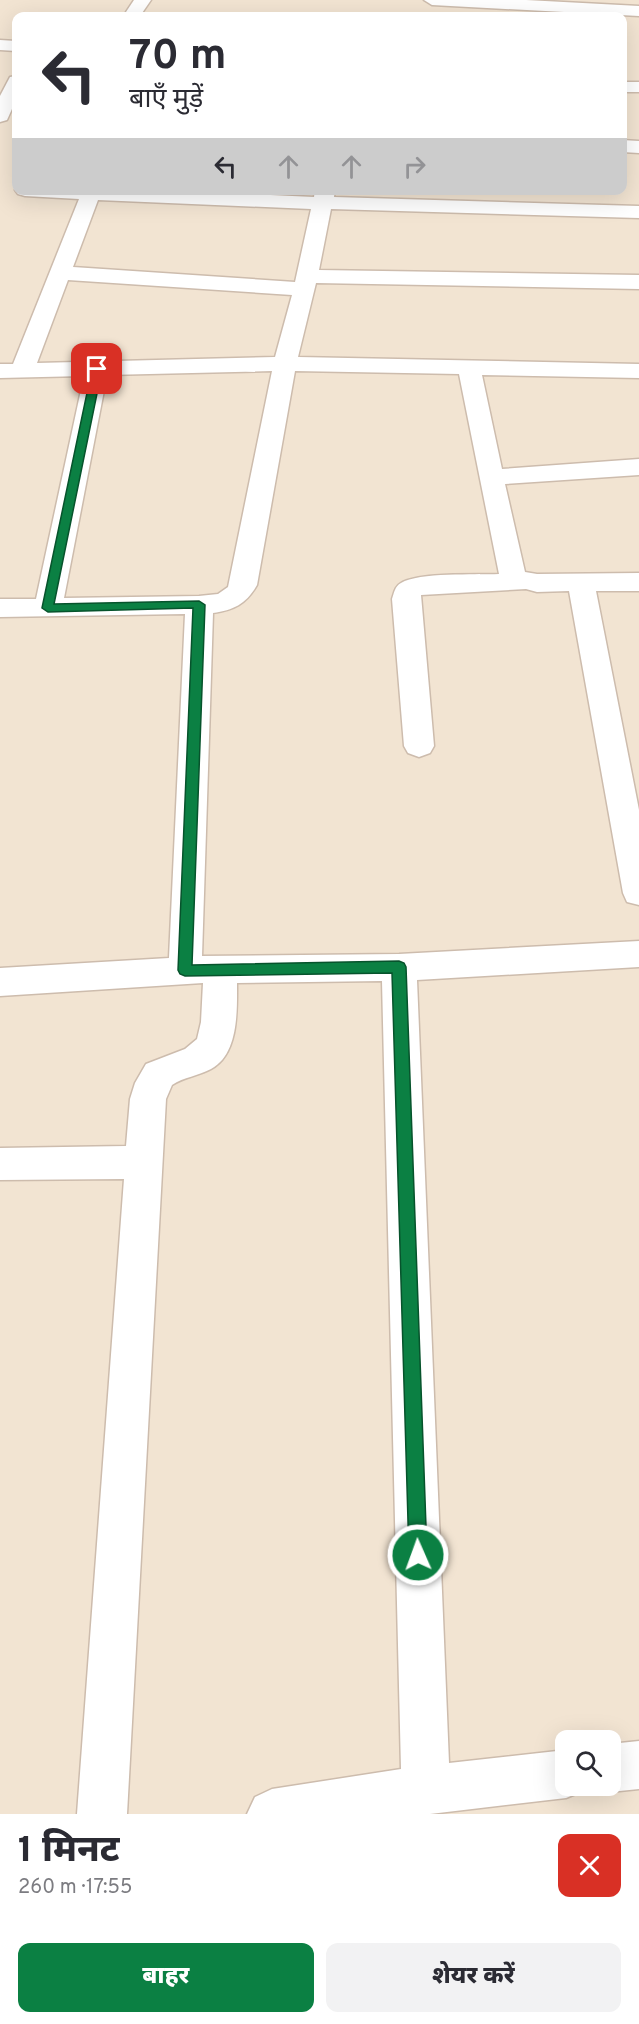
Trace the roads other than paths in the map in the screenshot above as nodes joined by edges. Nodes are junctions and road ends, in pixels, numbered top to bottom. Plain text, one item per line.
1 (432, 0) edge
2 (440, 0) edge
3 (515, 11) edge
4 (639, 11) edge
5 (12, 90) edge
6 (0, 116) edge
7 (90, 195) edge
8 (224, 195) edge
9 (323, 196) edge
10 (639, 212) edge
11 (60, 273) junction
12 (639, 282) edge
13 (305, 283) junction
14 (285, 364) junction
15 (470, 367) junction
16 (97, 369) junction
17 (11, 371) edge
18 (639, 371) edge
19 (639, 467) edge
20 (491, 477) junction
21 (524, 581) junction
22 (639, 582) edge
23 (581, 583) junction
24 (199, 605) junction
25 (0, 608) edge
26 (48, 608) junction
27 (419, 746) dead end
28 (639, 893) edge
29 (639, 954) edge
30 (399, 967) junction
31 (202, 970) junction
32 (0, 982) edge
33 (145, 1162) junction
34 (0, 1164) edge
35 (639, 1765) edge
36 (621, 1767) edge
37 (555, 1775) edge
38 (426, 1790) junction
39 (102, 1814) edge
40 (272, 1814) edge

1 - 2 street
2 - 3 street
3 - 4 street
5 - 6 street
7 - 11 street
8 - 9 street
9 - 10 street
9 - 13 street
11 - 13 street
11 - 17 street
12 - 13 street
13 - 14 street
14 - 15 street
14 - 16 street
14 - 24 street
15 - 18 street
15 - 20 street
16 - 17 street
16 - 26 street
19 - 20 street
20 - 21 street
21 - 23 street
21 - 27 street
22 - 23 street
23 - 28 street
24 - 26 street
24 - 31 street
25 - 26 street
29 - 30 street
30 - 31 street
30 - 38 street
31 - 32 street
31 - 33 street
33 - 34 street
33 - 39 street
35 - 36 street
37 - 38 street
38 - 40 street

